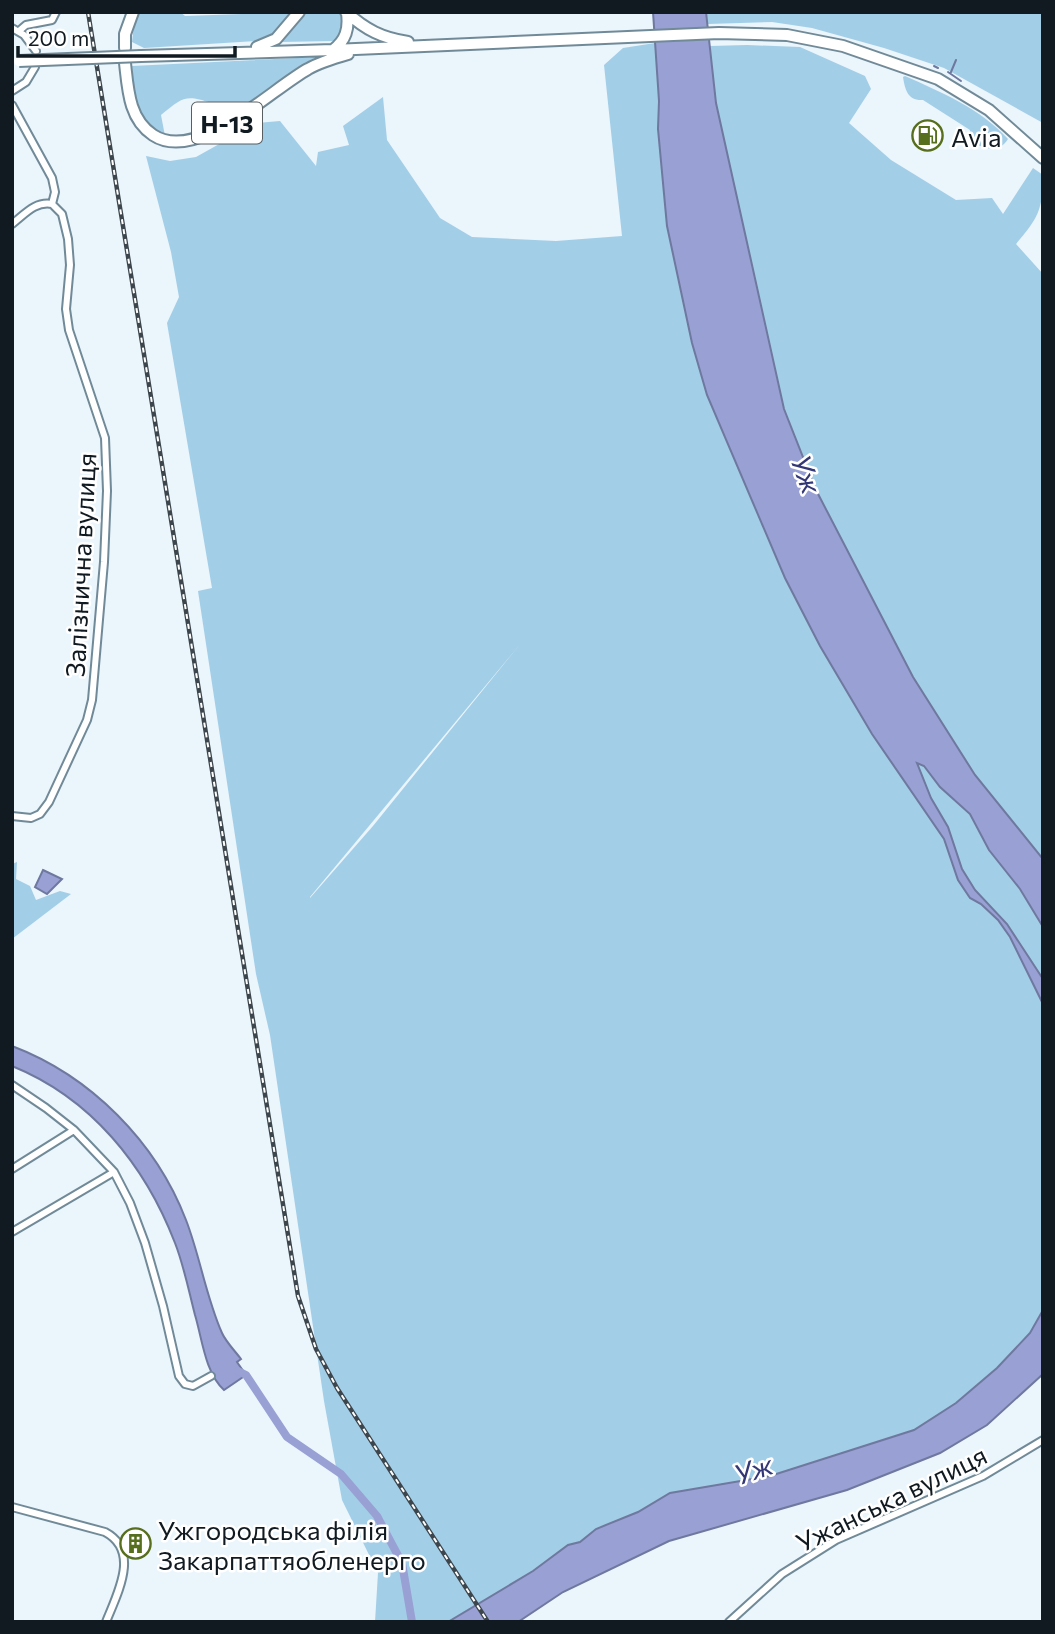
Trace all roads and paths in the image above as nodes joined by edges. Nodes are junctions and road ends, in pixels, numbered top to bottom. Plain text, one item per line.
1 (56, 12) edge
2 (133, 12) edge
3 (299, 12) edge
4 (347, 12) edge
5 (15, 29) edge
6 (428, 46) junction
7 (124, 48) dead end
8 (367, 49) junction
9 (333, 50) junction
10 (36, 51) dead end
11 (245, 51) junction
12 (16, 61) edge
13 (125, 63) dead end
14 (35, 66) dead end
15 (12, 91) edge
16 (12, 106) edge
17 (1043, 158) edge
18 (52, 204) junction
19 (12, 224) edge
20 (12, 816) edge
21 (12, 1085) edge
22 (74, 1130) junction
23 (12, 1169) edge
24 (114, 1172) junction
25 (12, 1232) edge
26 (211, 1376) dead end
27 (1043, 1440) edge
28 (12, 1507) edge
29 (736, 1616) junction
30 (106, 1622) edge
31 (729, 1622) edge
32 (745, 1622) edge

1 - 5 street
2 - 7 highway
3 - 11 highway
4 - 6 highway
4 - 9 highway
5 - 10 street
6 - 8 highway
6 - 17 highway
8 - 9 highway
8 - 13 highway, Н-13
9 - 11 highway
11 - 12 highway, bridge
14 - 15 street
16 - 18 street, Залізнична вулиця
18 - 19 street
18 - 20 street, Залізнична вулиця
21 - 22 street
22 - 23 street
22 - 24 street
24 - 25 street
24 - 26 street
27 - 29 street, Ужанська вулиця
28 - 30 street
29 - 31 street, Ужанська вулиця
29 - 32 street

